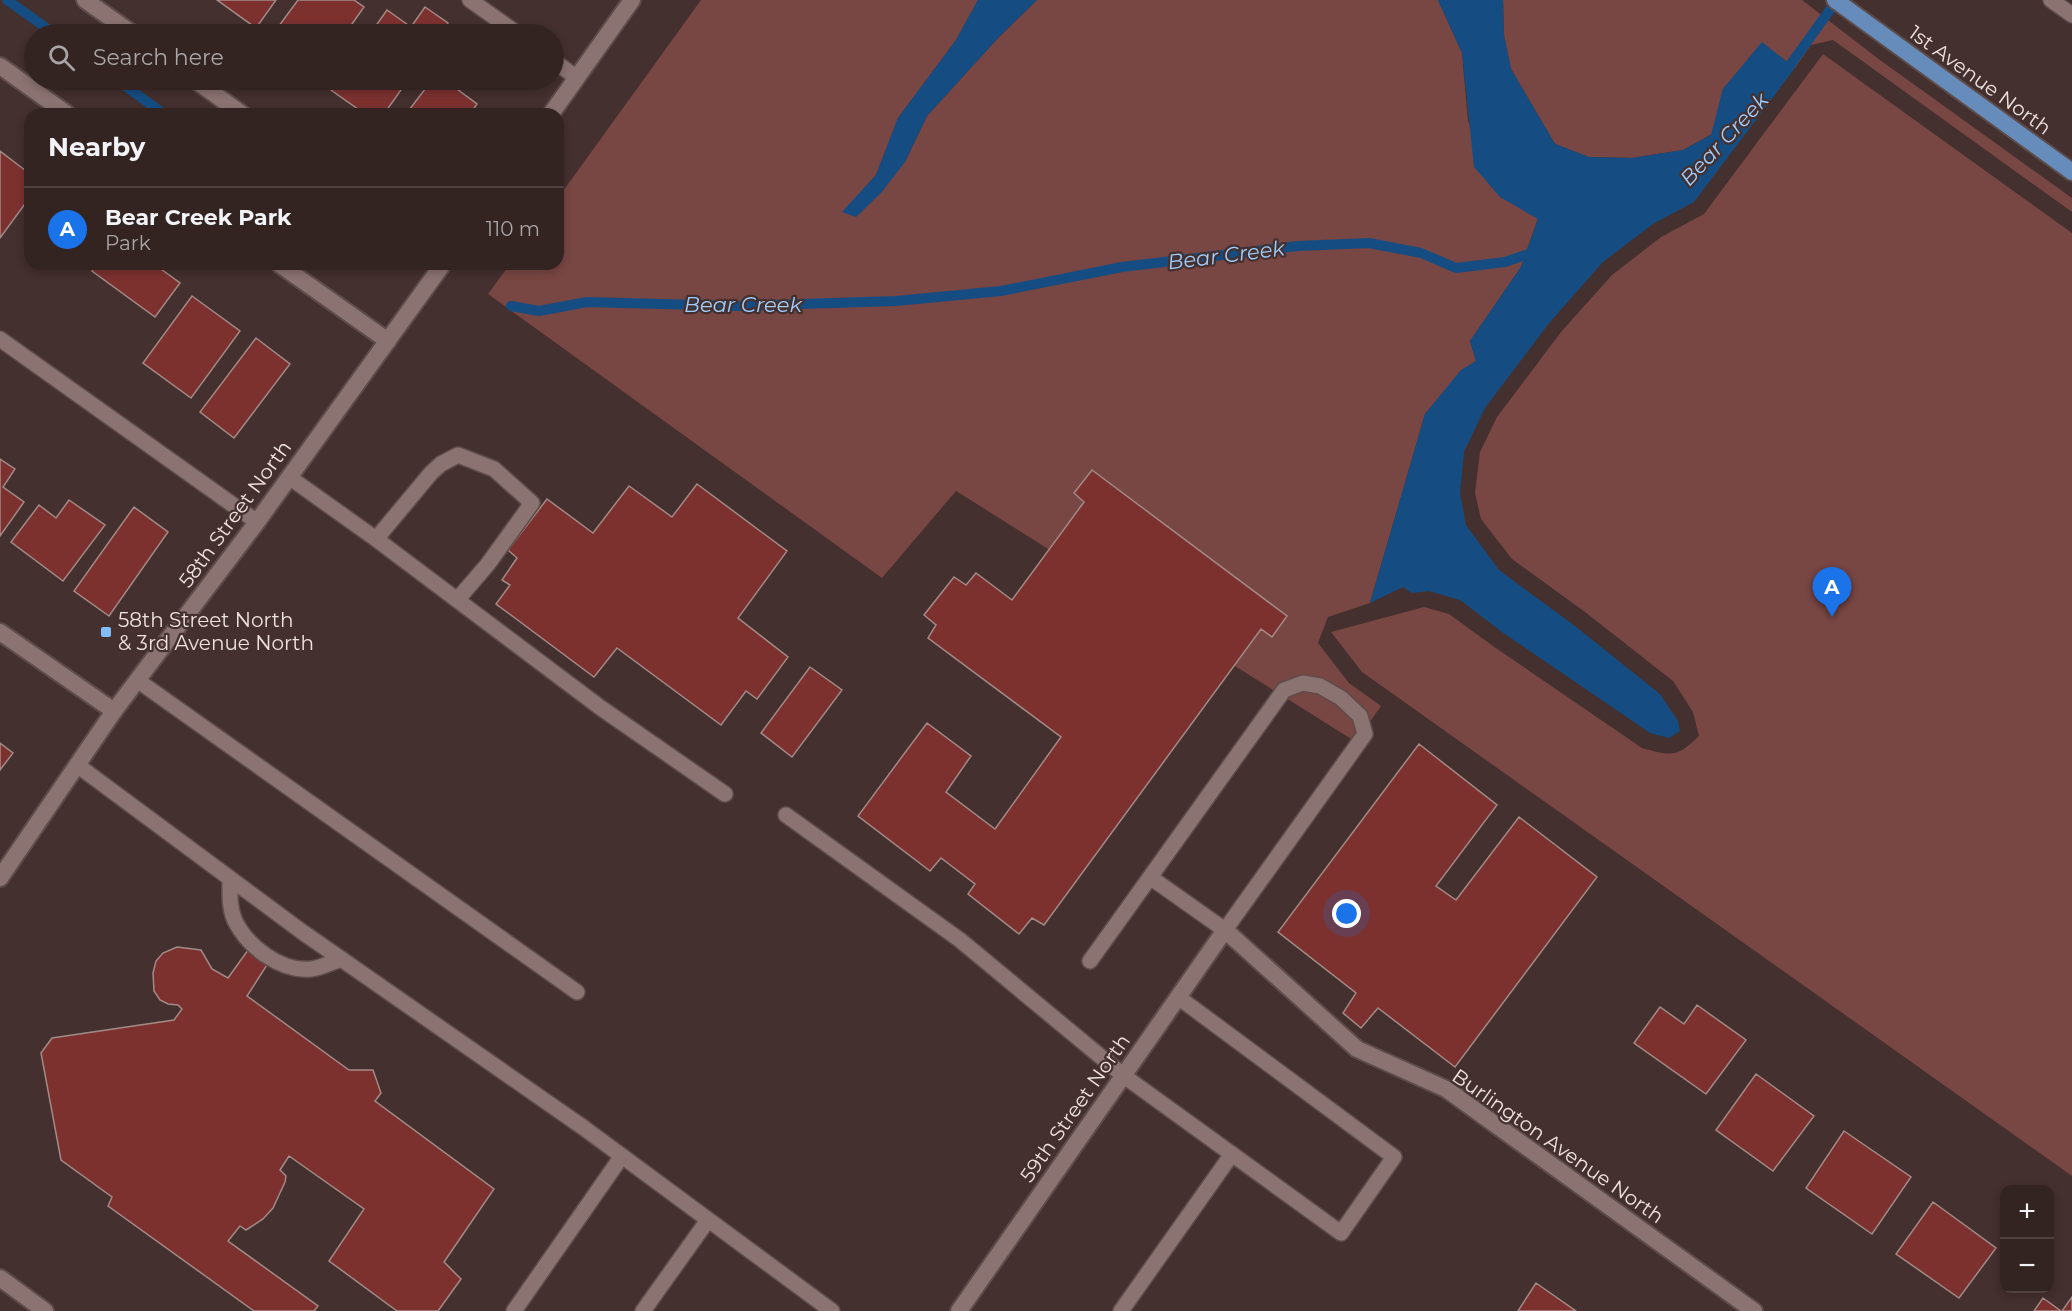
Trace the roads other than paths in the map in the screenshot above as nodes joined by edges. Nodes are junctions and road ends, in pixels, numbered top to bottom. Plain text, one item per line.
1 (85, 0) edge
2 (470, 0) edge
3 (632, 0) edge
4 (1835, 0) edge
5 (2051, 0) edge
6 (2072, 15) edge
7 (119, 24) edge
8 (504, 24) edge
9 (0, 66) edge
10 (564, 68) edge
11 (577, 78) junction
12 (24, 83) edge
13 (34, 90) edge
14 (209, 90) edge
15 (59, 108) edge
16 (234, 108) edge
17 (555, 108) edge
18 (2072, 172) edge
19 (287, 270) edge
20 (439, 270) edge
21 (0, 339) edge
22 (388, 341) junction
23 (289, 477) junction
24 (257, 522) junction
25 (376, 539) junction
26 (457, 600) junction
27 (0, 632) edge
28 (137, 680) junction
29 (114, 711) junction
30 (77, 765) junction
31 (725, 794) dead end
32 (786, 816) dead end
33 (1150, 877) junction
34 (0, 878) edge
35 (230, 879) junction
36 (1226, 930) junction
37 (342, 959) junction
38 (1090, 961) dead end
39 (577, 992) dead end
40 (1178, 997) junction
41 (1124, 1076) junction
42 (1232, 1154) junction
43 (622, 1155) junction
44 (708, 1220) junction
45 (0, 1278) edge
46 (45, 1311) edge
47 (514, 1311) edge
48 (643, 1311) edge
49 (832, 1311) edge
50 (959, 1311) edge
51 (1121, 1311) edge
52 (1754, 1311) edge

1 - 7 street
2 - 8 lane
3 - 11 street
4 - 18 main road, 1st Avenue North
5 - 6 lane
9 - 12 street
10 - 11 lane
11 - 17 street
13 - 15 street
14 - 16 street
19 - 22 street
20 - 22 street, 58th Street North
21 - 24 lane
22 - 23 street, 58th Street North
23 - 24 street, 58th Street North
23 - 25 lane
24 - 28 street, 58th Street North
25 - 26 lane
25 - 26 lane
26 - 31 lane
27 - 29 street
28 - 29 street, 58th Street North
28 - 39 lane
29 - 30 street, 58th Street North
30 - 34 street, 58th Street North
30 - 35 lane
32 - 41 lane
33 - 36 lane
33 - 36 lane
33 - 38 lane
35 - 37 lane
35 - 37 lane
36 - 40 street, 59th Street North
36 - 52 street, Burlington Avenue North
37 - 43 lane
40 - 41 street, 59th Street North
40 - 42 lane
41 - 42 lane
41 - 50 street, 59th Street North
42 - 51 lane
43 - 44 lane
43 - 47 lane
44 - 48 lane
44 - 49 lane
45 - 46 street

